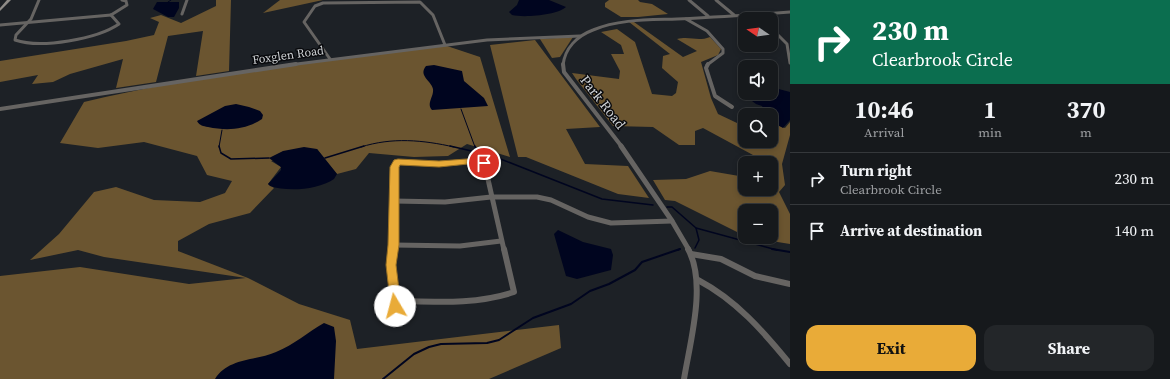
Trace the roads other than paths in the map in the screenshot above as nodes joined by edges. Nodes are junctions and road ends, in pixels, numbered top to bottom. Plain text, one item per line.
1 (10, 0) edge
2 (39, 0) edge
3 (122, 0) edge
4 (187, 0) edge
5 (689, 0) edge
6 (716, 0) edge
7 (0, 10) edge
8 (790, 12) edge
9 (778, 13) edge
10 (111, 14) junction
11 (182, 14) dead end
12 (734, 15) junction
13 (738, 15) edge
14 (708, 16) junction
15 (686, 18) junction
16 (28, 22) junction
17 (0, 25) edge
18 (778, 35) edge
19 (580, 36) junction
20 (445, 45) junction
21 (330, 59) junction
22 (790, 62) edge
23 (732, 107) dead end
24 (0, 109) edge
25 (491, 197) junction
26 (394, 201) junction
27 (672, 221) junction
28 (501, 241) junction
29 (394, 245) junction
30 (691, 254) junction
31 (698, 280) junction
32 (790, 284) edge
33 (790, 364) edge
34 (684, 379) edge

1 - 7 street
2 - 16 street
3 - 10 street
4 - 11 street
5 - 14 street
6 - 12 street
8 - 9 street, Park Road
10 - 16 street
10 - 16 street
12 - 13 street, Park Road
12 - 14 street, Park Road
14 - 15 street, Park Road
15 - 19 street, Park Road
15 - 23 street
16 - 17 street
18 - 22 street
19 - 20 street, Foxglen Road
19 - 27 street, Park Road
20 - 21 street, Foxglen Road
20 - 21 street
21 - 24 street, Foxglen Road
25 - 26 street
25 - 26 street
25 - 27 street
25 - 28 street
26 - 29 street
27 - 30 street, Park Road
28 - 29 street
28 - 29 street
30 - 31 street, Park Road
30 - 32 street
31 - 33 street
31 - 34 street, Park Road

